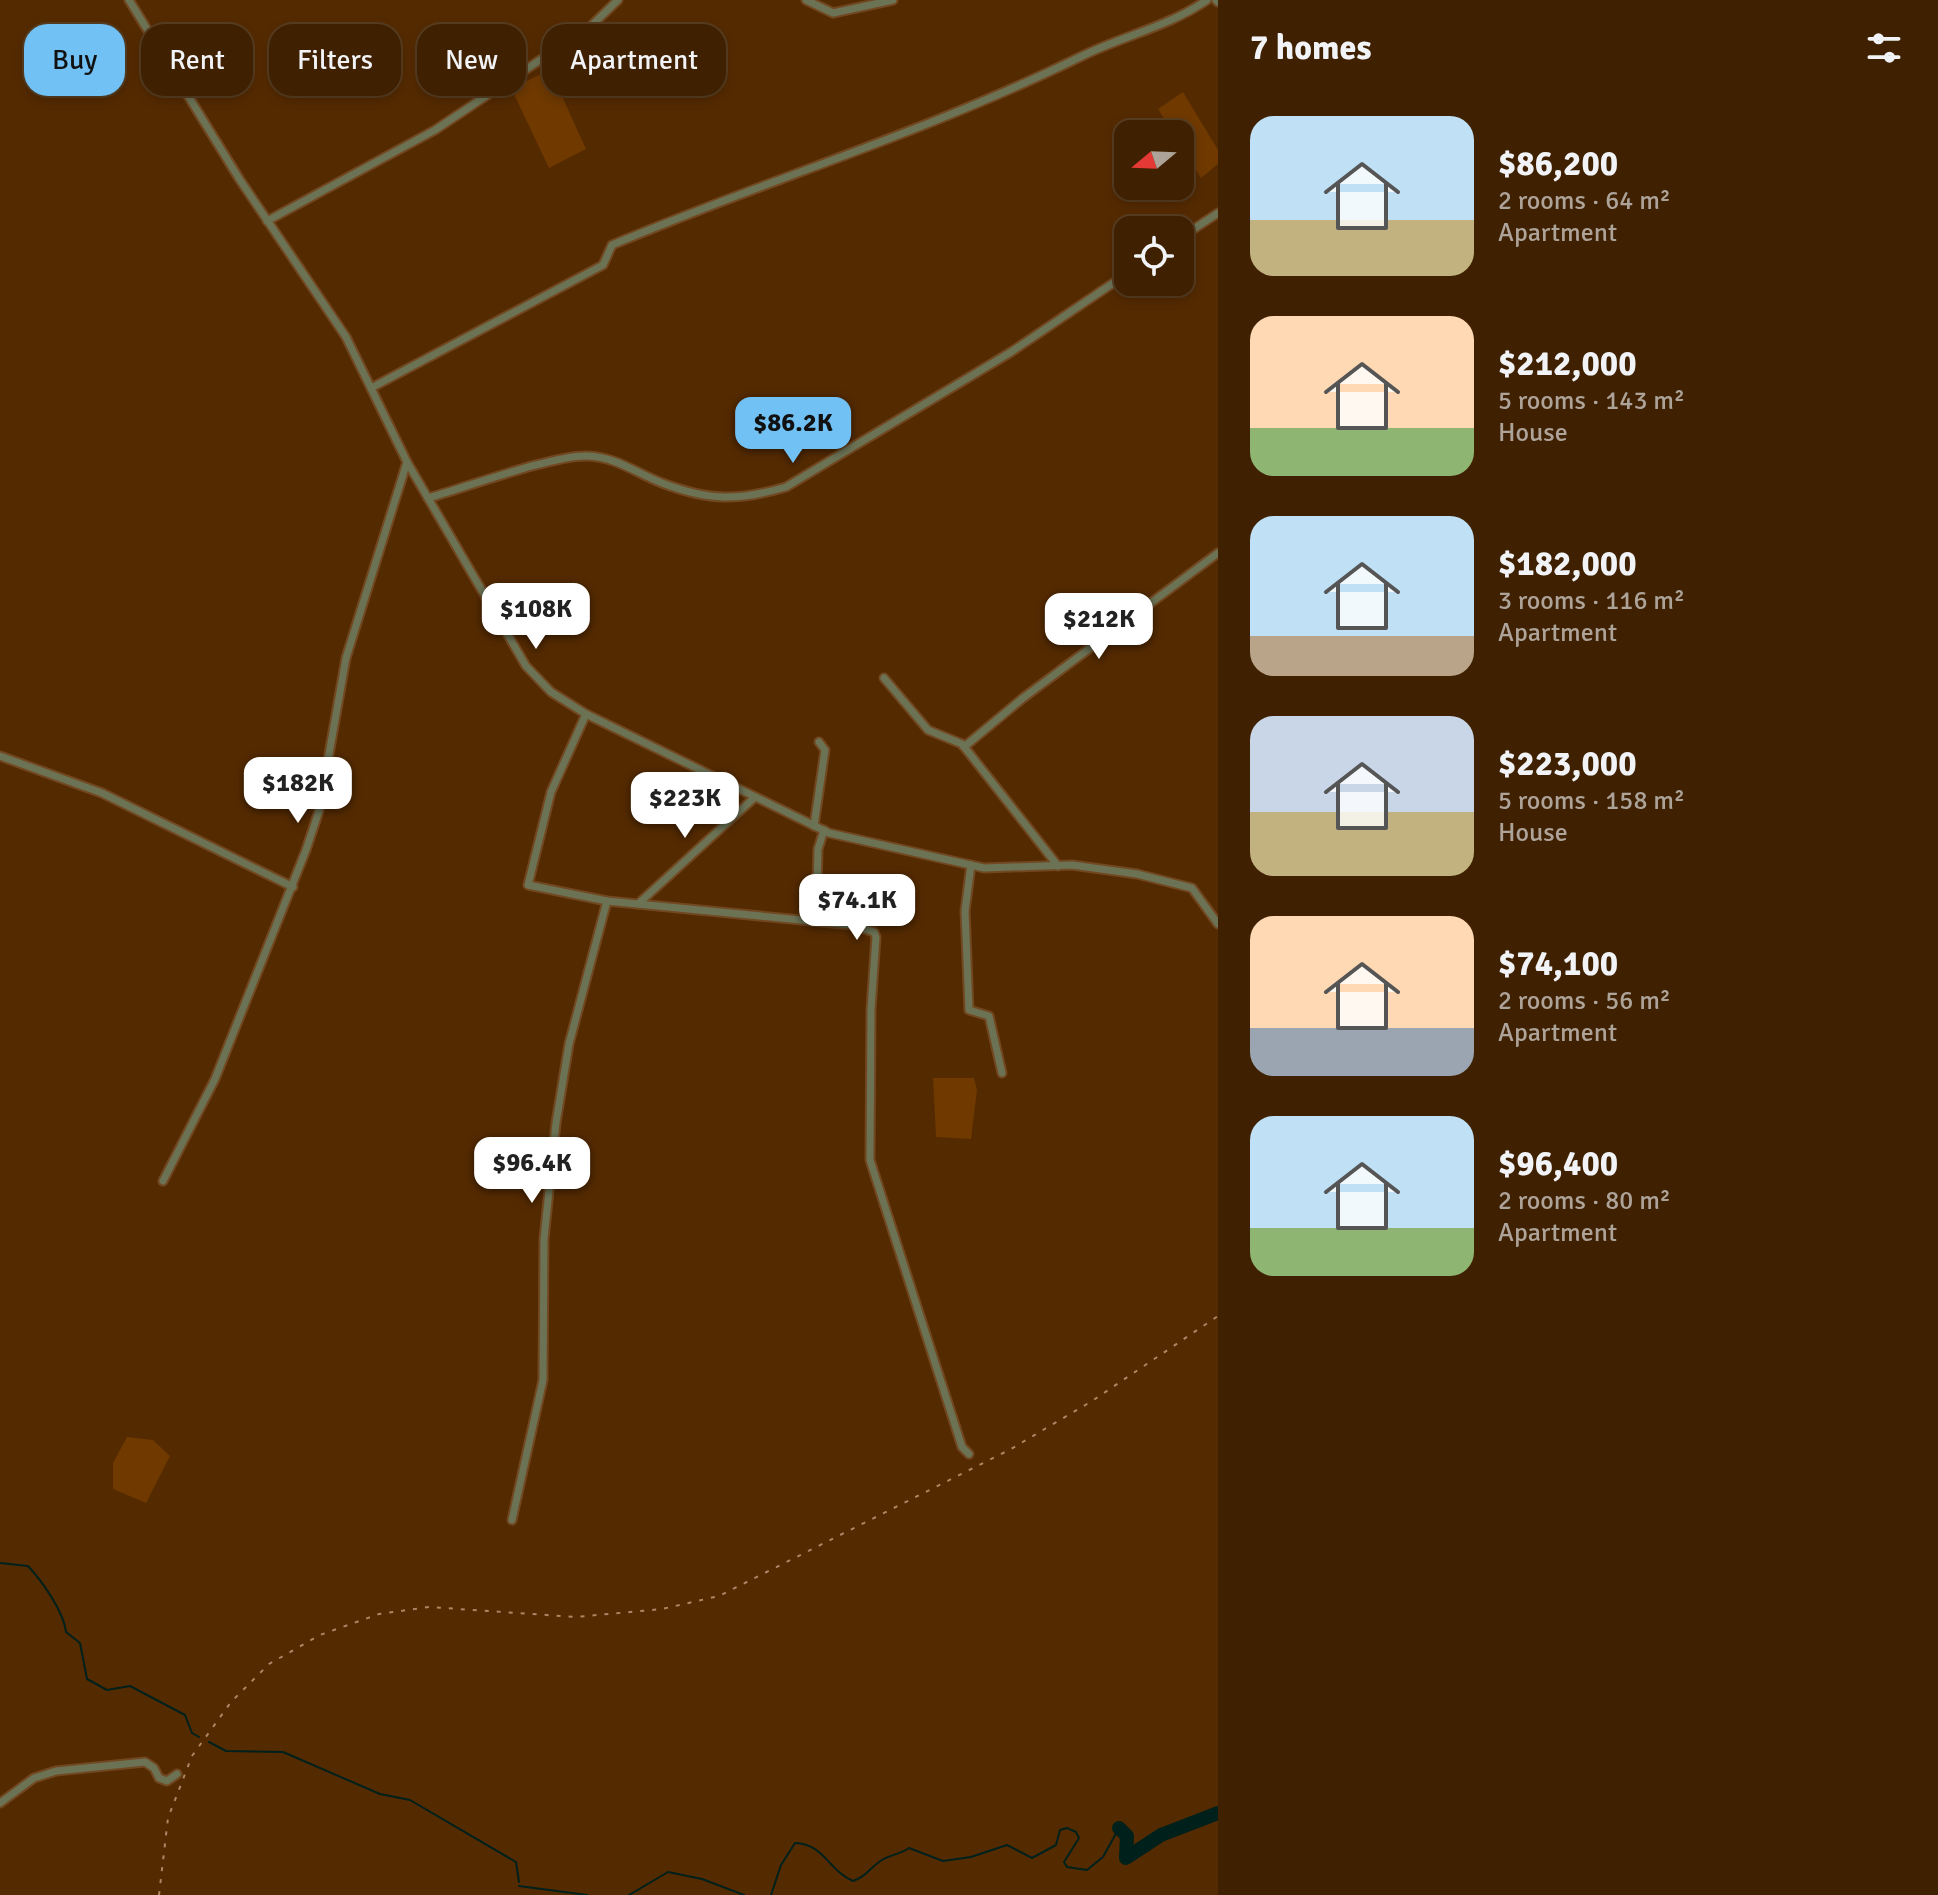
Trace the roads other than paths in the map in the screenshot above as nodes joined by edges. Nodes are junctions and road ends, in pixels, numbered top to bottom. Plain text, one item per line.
1 (129, 0) edge
2 (618, 0) edge
3 (806, 0) edge
4 (893, 0) edge
5 (1207, 0) edge
6 (1218, 213) edge
7 (267, 221) junction
8 (1194, 229) edge
9 (1114, 282) edge
10 (371, 388) junction
11 (407, 462) junction
12 (428, 498) junction
13 (1218, 553) edge
14 (884, 678) dead end
15 (586, 714) junction
16 (819, 742) dead end
17 (964, 747) junction
18 (0, 756) edge
19 (754, 798) junction
20 (814, 826) junction
21 (824, 830) junction
22 (971, 865) junction
23 (1058, 866) junction
24 (293, 887) junction
25 (817, 890) dead end
26 (607, 901) junction
27 (638, 904) junction
28 (1218, 924) edge
29 (1002, 1073) dead end
30 (163, 1181) dead end
31 (969, 1454) dead end
32 (512, 1520) dead end
33 (177, 1774) dead end
34 (0, 1803) edge

1 - 7 street
2 - 7 street
3 - 4 street
5 - 10 street
6 - 8 street
7 - 10 street
9 - 12 street
10 - 11 street
11 - 12 street
11 - 24 street
12 - 15 street
13 - 17 street
14 - 17 street
15 - 19 street
15 - 26 street
16 - 20 street
17 - 23 street
18 - 24 street
19 - 20 street
19 - 27 street
20 - 21 street
21 - 22 street
21 - 25 street
22 - 23 street
22 - 29 street
23 - 28 street
24 - 30 street
26 - 27 street
26 - 32 street
27 - 31 street
33 - 34 street

